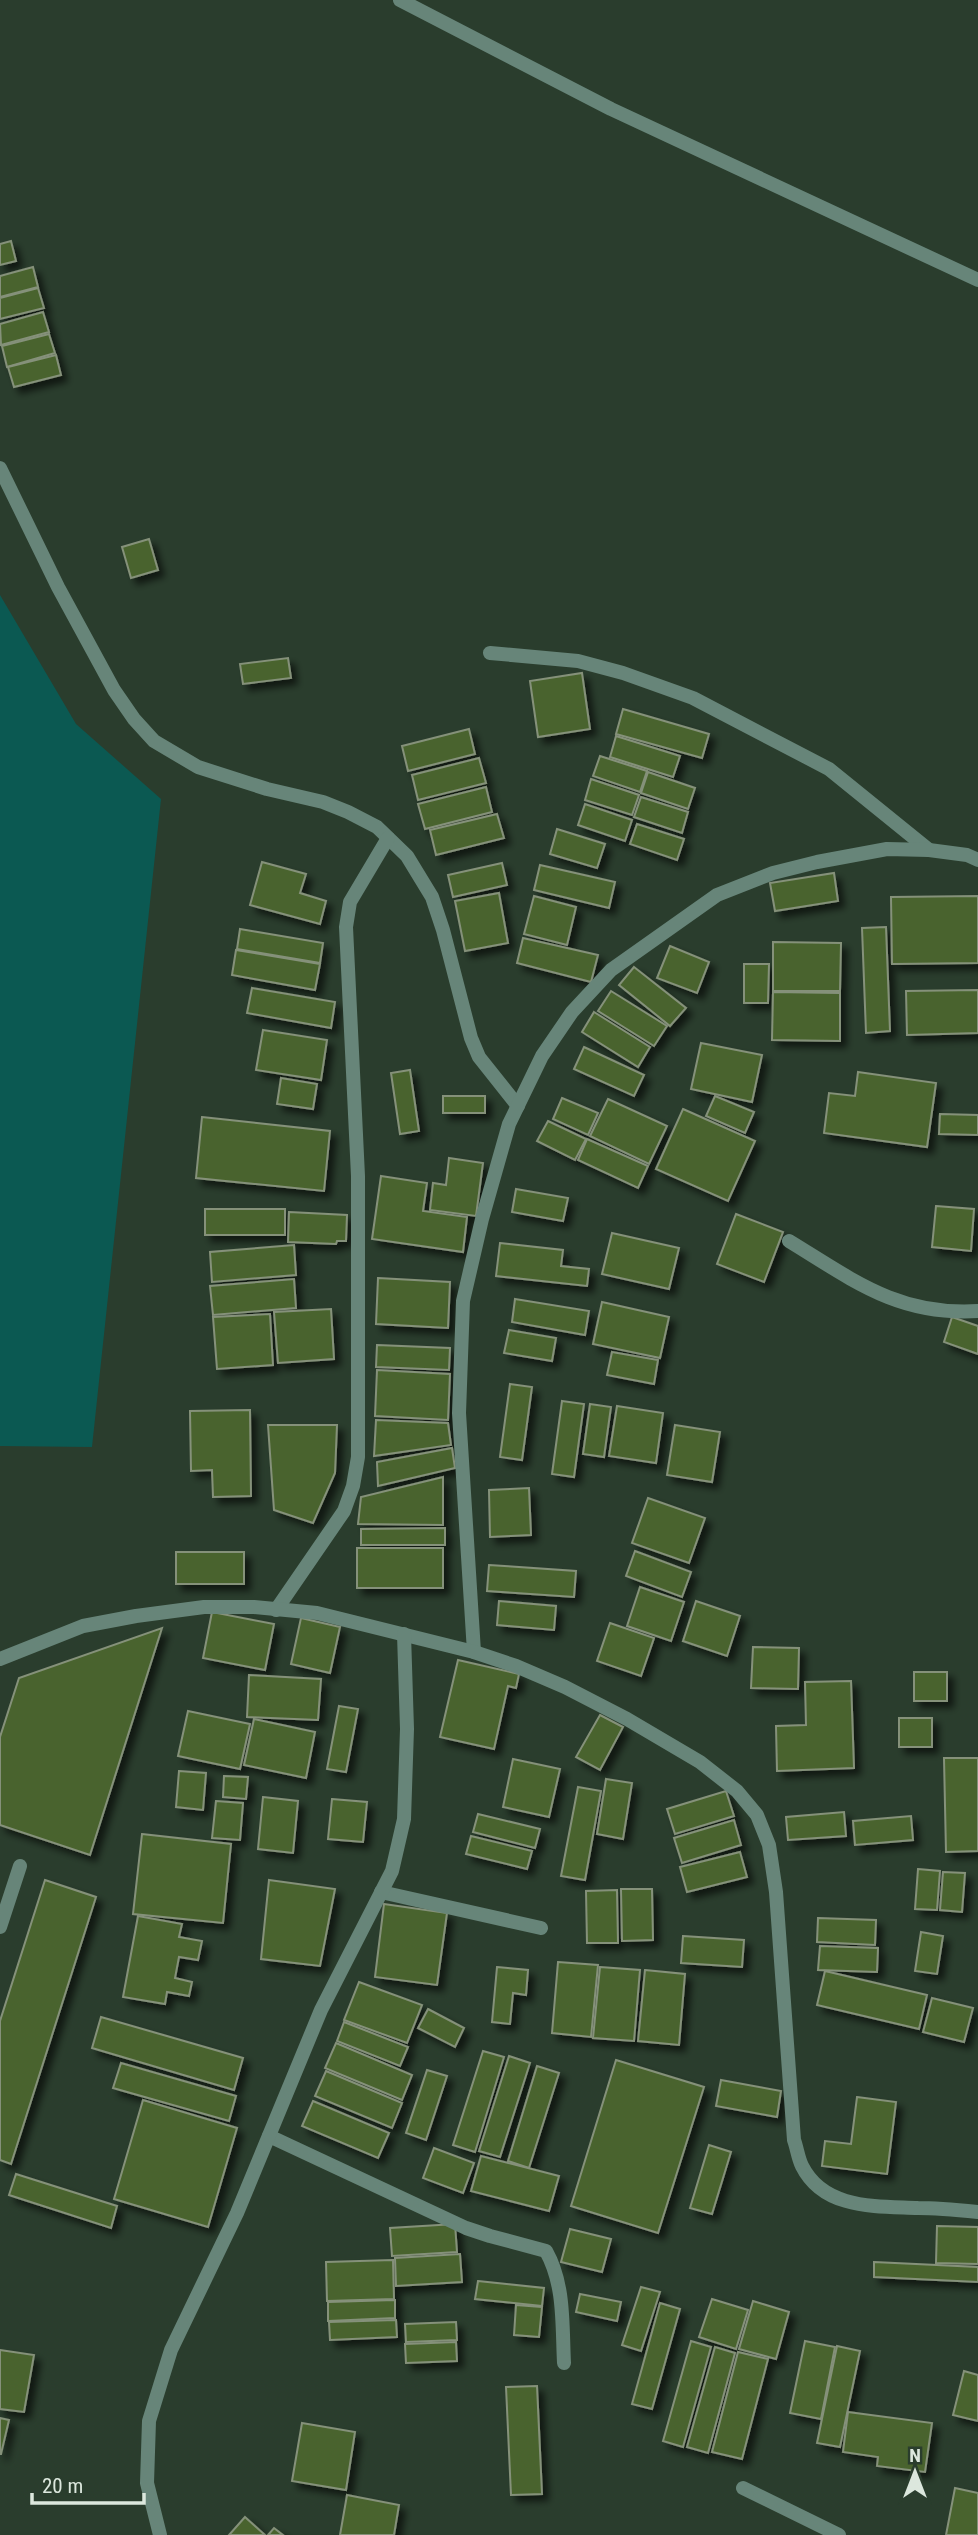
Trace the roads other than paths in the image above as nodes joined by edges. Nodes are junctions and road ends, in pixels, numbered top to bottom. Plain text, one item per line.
1 (400, 0) edge
2 (978, 280) edge
3 (0, 468) edge
4 (490, 653) dead end
5 (388, 838) junction
6 (929, 850) junction
7 (978, 860) edge
8 (518, 1106) junction
9 (789, 1241) dead end
10 (978, 1311) edge
11 (276, 1609) junction
12 (404, 1634) junction
13 (474, 1652) junction
14 (0, 1659) edge
15 (20, 1866) dead end
16 (381, 1892) junction
17 (0, 1927) edge
18 (541, 1928) dead end
19 (269, 2136) junction
20 (978, 2212) edge
21 (564, 2363) dead end
22 (743, 2488) dead end
23 (160, 2535) edge
24 (839, 2535) edge

1 - 2 street
3 - 5 street
4 - 6 street
5 - 8 street
5 - 11 street
6 - 7 street
6 - 8 street
8 - 13 street
9 - 10 street
11 - 12 street
11 - 14 street
12 - 13 street
12 - 16 street
13 - 20 street
15 - 17 street
16 - 18 street
16 - 19 street
19 - 21 street
19 - 23 street
22 - 24 street

